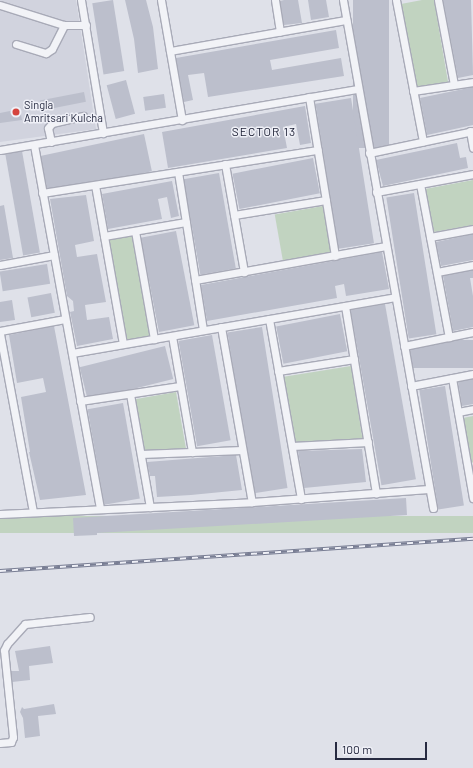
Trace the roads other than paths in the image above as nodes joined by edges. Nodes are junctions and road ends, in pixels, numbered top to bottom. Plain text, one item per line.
1 (82, 0) edge
2 (161, 0) edge
3 (274, 0) edge
4 (343, 0) edge
5 (396, 0) edge
6 (438, 0) edge
7 (0, 5) edge
8 (346, 20) junction
9 (64, 25) junction
10 (86, 25) junction
11 (280, 32) junction
12 (16, 44) dead end
13 (170, 51) junction
14 (473, 82) edge
15 (454, 85) junction
16 (358, 89) junction
17 (413, 91) junction
18 (309, 97) junction
19 (83, 116) dead end
20 (182, 120) junction
21 (472, 131) edge
22 (103, 133) junction
23 (51, 142) junction
24 (423, 142) junction
25 (34, 145) junction
26 (473, 148) edge
27 (0, 150) edge
28 (318, 150) junction
29 (369, 153) junction
30 (225, 164) junction
31 (178, 172) junction
32 (473, 174) edge
33 (420, 184) junction
34 (94, 185) junction
35 (376, 192) junction
36 (42, 193) junction
37 (326, 200) junction
38 (234, 215) junction
39 (186, 222) junction
40 (473, 229) edge
41 (135, 231) junction
42 (104, 236) junction
43 (430, 237) junction
44 (386, 246) junction
45 (54, 255) junction
46 (335, 256) junction
47 (0, 265) edge
48 (473, 265) edge
49 (244, 272) junction
50 (437, 272) junction
51 (195, 280) junction
52 (395, 297) junction
53 (345, 306) junction
54 (65, 319) junction
55 (269, 319) junction
56 (221, 327) junction
57 (203, 330) junction
58 (0, 332) edge
59 (473, 332) edge
60 (172, 336) junction
61 (449, 337) junction
62 (154, 339) junction
63 (123, 344) junction
64 (404, 346) junction
65 (72, 353) junction
66 (354, 359) junction
67 (278, 370) junction
68 (473, 374) edge
69 (452, 378) junction
70 (180, 386) junction
71 (411, 386) junction
72 (130, 394) junction
73 (80, 401) junction
74 (473, 409) edge
75 (458, 412) junction
76 (368, 442) junction
77 (292, 446) junction
78 (242, 450) junction
79 (192, 452) junction
80 (141, 454) junction
81 (471, 467) edge
82 (430, 489) junction
83 (376, 493) junction
84 (473, 498) edge
85 (301, 499) junction
86 (252, 502) junction
87 (150, 507) junction
88 (433, 508) dead end
89 (100, 509) junction
90 (33, 512) junction
91 (0, 514) edge
92 (90, 617) dead end
93 (0, 743) edge

1 - 10 street
2 - 13 street
3 - 11 street
4 - 8 street
5 - 17 street
6 - 15 street
7 - 9 street
8 - 11 street
8 - 16 street
9 - 10 street
9 - 12 street
10 - 22 street
11 - 13 street
13 - 20 street
14 - 15 street
15 - 17 street
16 - 18 street
16 - 29 street
17 - 24 street
18 - 20 street
18 - 28 street
19 - 23 street
20 - 22 street
21 - 24 street
21 - 26 street
22 - 23 street
23 - 25 street
24 - 29 street
25 - 27 street
25 - 36 street
28 - 30 street
28 - 37 street
29 - 35 street
30 - 31 street
30 - 38 street
31 - 34 street
31 - 39 street
32 - 33 street
33 - 35 street
33 - 43 street
34 - 36 street
34 - 42 street
35 - 44 street
36 - 45 street
37 - 38 street
37 - 46 street
38 - 49 street
39 - 41 street
39 - 51 street
40 - 43 street
41 - 42 street
41 - 62 street
42 - 63 street
43 - 50 street
44 - 46 street
44 - 52 street
45 - 47 street
45 - 54 street
46 - 49 street
48 - 50 street
49 - 51 street
50 - 61 street
51 - 57 street
52 - 53 street
52 - 64 street
53 - 55 street
53 - 66 street
54 - 58 street
54 - 65 street
55 - 56 street
55 - 67 street
56 - 57 street
56 - 78 street
57 - 60 street
58 - 90 street
59 - 61 street
60 - 62 street
60 - 70 street
61 - 64 street
62 - 63 street
63 - 65 street
64 - 71 street
65 - 73 street
66 - 67 street
66 - 76 street
67 - 77 street
68 - 69 street
69 - 71 street
69 - 75 street
70 - 72 street
70 - 79 street
71 - 82 street
72 - 73 street
72 - 80 street
73 - 89 street
74 - 75 street
75 - 81 street
76 - 77 street
76 - 83 street
77 - 85 street
78 - 79 street
78 - 86 street
79 - 80 street
80 - 87 street
81 - 84 street
82 - 83 street
82 - 88 street
83 - 85 street
85 - 86 street
86 - 87 street
87 - 89 street
89 - 90 street
90 - 91 street
92 - 93 street

